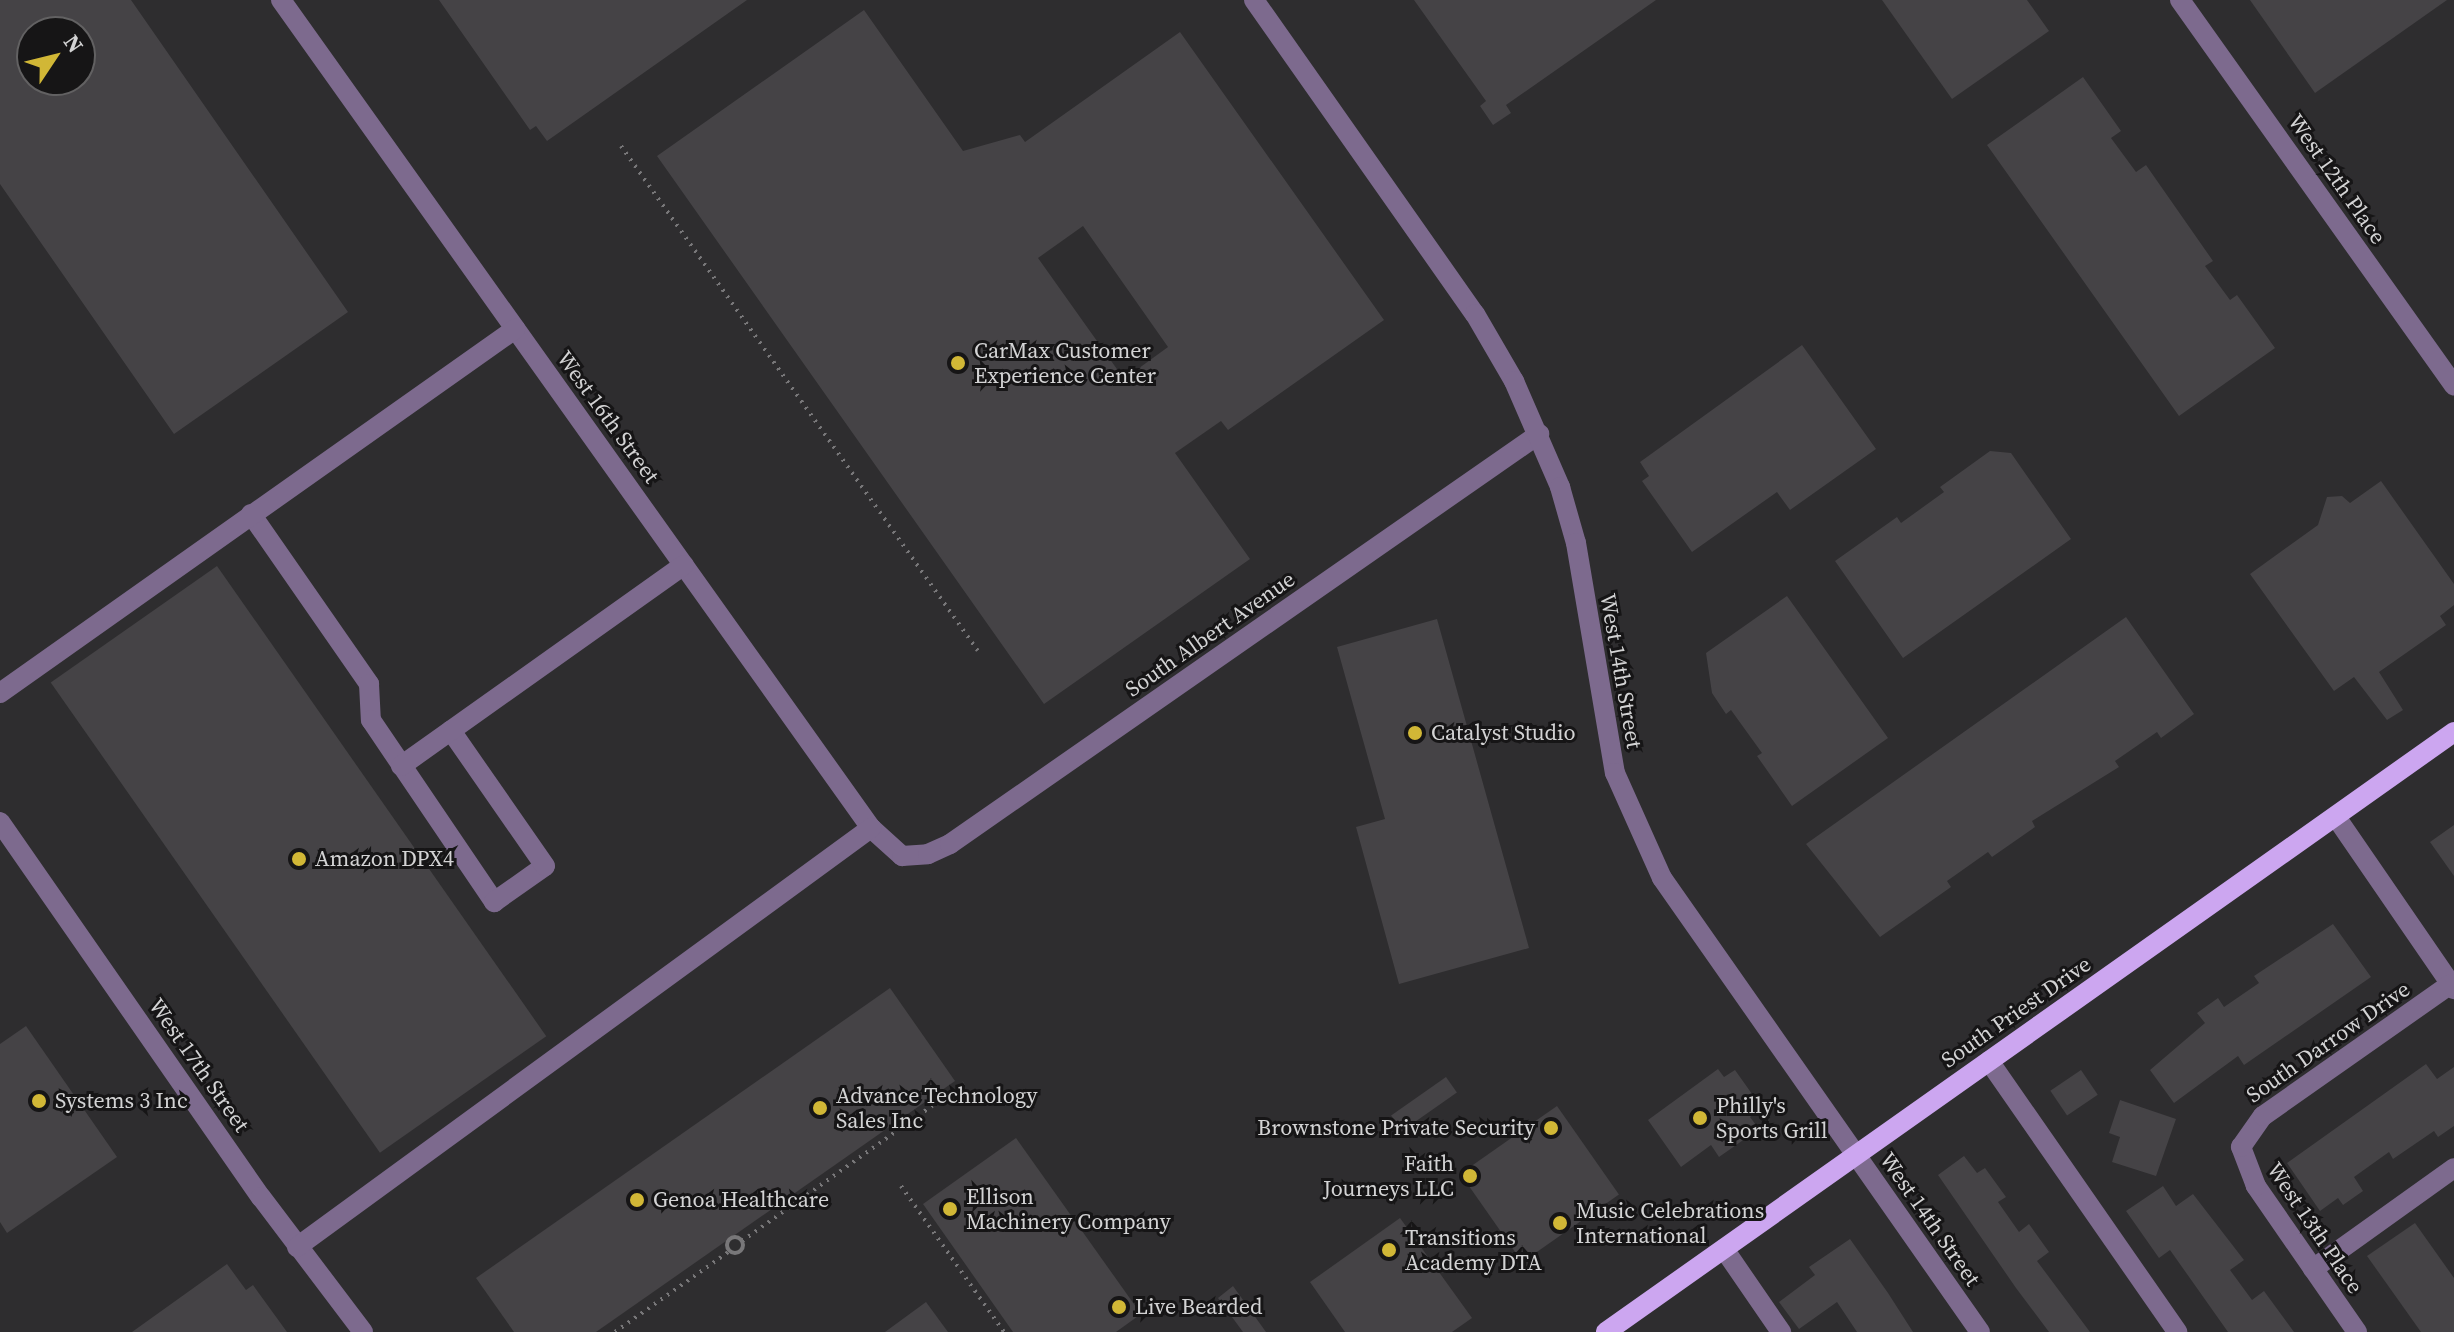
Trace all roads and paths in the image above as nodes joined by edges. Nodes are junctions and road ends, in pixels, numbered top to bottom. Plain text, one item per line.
1 (281, 0) edge
2 (1254, 0) edge
3 (2180, 0) edge
4 (621, 146) dead end
5 (515, 329) junction
6 (2454, 386) edge
7 (1539, 434) junction
8 (251, 514) junction
9 (684, 565) junction
10 (978, 651) dead end
11 (0, 693) edge
12 (451, 731) junction
13 (2454, 732) edge
14 (401, 766) junction
15 (2336, 817) junction
16 (0, 822) edge
17 (871, 828) junction
18 (902, 856) joint
19 (2452, 987) edge
20 (1989, 1061) junction
21 (964, 1083) dead end
22 (2241, 1147) joint
23 (1856, 1155) junction
24 (2454, 1168) edge
25 (901, 1186) dead end
26 (742, 1241) junction
27 (297, 1247) junction
28 (1724, 1249) junction
29 (730, 1251) junction
30 (2313, 1269) junction
31 (363, 1332) edge
32 (615, 1332) edge
33 (1004, 1332) edge
34 (1606, 1332) edge
35 (1781, 1332) edge
36 (1980, 1332) edge
37 (2177, 1332) edge
38 (2357, 1332) edge

1 - 5 street, West 16th Street
2 - 7 street, West 14th Street
3 - 6 street, West 12th Place
4 - 10 path
5 - 8 street
5 - 9 street, West 16th Street
7 - 18 street, South Albert Avenue
7 - 23 street, West 14th Street
8 - 11 street
8 - 14 street
9 - 12 street
9 - 17 street, West 16th Street
12 - 14 street
12 - 14 street
13 - 15 main road, South Priest Drive
15 - 19 street
15 - 20 main road, South Priest Drive
16 - 27 street, West 17th Street
17 - 18 street, West 16th Street
17 - 27 street
19 - 22 street, South Darrow Drive
20 - 23 main road, South Priest Drive
20 - 37 street
21 - 26 path
22 - 30 street, West 13th Place
23 - 28 main road, South Priest Drive
23 - 36 street, West 14th Street
24 - 30 street
25 - 33 path
26 - 29 path
26 - 29 path
27 - 31 street, West 17th Street
28 - 34 main road, South Priest Drive
28 - 35 street
29 - 32 path
30 - 38 street, West 13th Place

